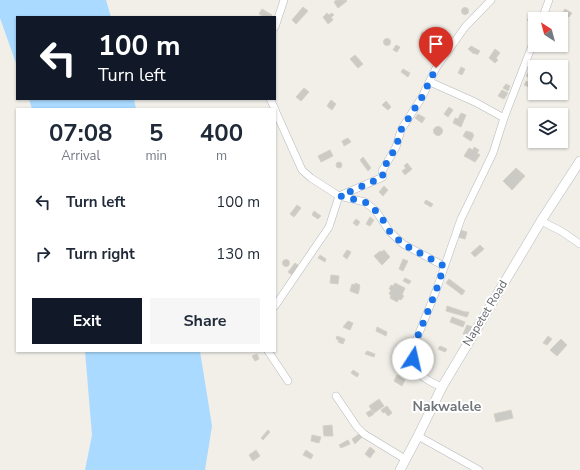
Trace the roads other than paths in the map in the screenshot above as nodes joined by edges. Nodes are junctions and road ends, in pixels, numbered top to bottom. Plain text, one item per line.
1 (284, 0) edge
2 (491, 0) edge
3 (550, 0) edge
4 (545, 12) edge
5 (276, 25) edge
6 (530, 52) edge
7 (430, 82) junction
8 (276, 111) edge
9 (504, 118) junction
10 (580, 161) edge
11 (340, 196) junction
12 (541, 221) junction
13 (580, 244) edge
14 (444, 266) junction
15 (276, 305) edge
16 (269, 352) edge
17 (288, 382) dead end
18 (442, 387) junction
19 (336, 396) dead end
20 (418, 436) junction
21 (406, 459) junction
22 (400, 470) edge
23 (479, 470) edge

1 - 5 street
2 - 7 street
3 - 4 street
6 - 9 street
7 - 9 street
7 - 11 street
8 - 11 street
9 - 14 street
10 - 12 main road, Napetet Road
11 - 14 street
11 - 15 street
12 - 13 street
12 - 18 main road, Napetet Road
14 - 18 street
16 - 17 street
18 - 20 main road, Napetet Road
19 - 21 street
20 - 21 main road, Napetet Road
20 - 23 street
21 - 22 main road, Napetet Road

